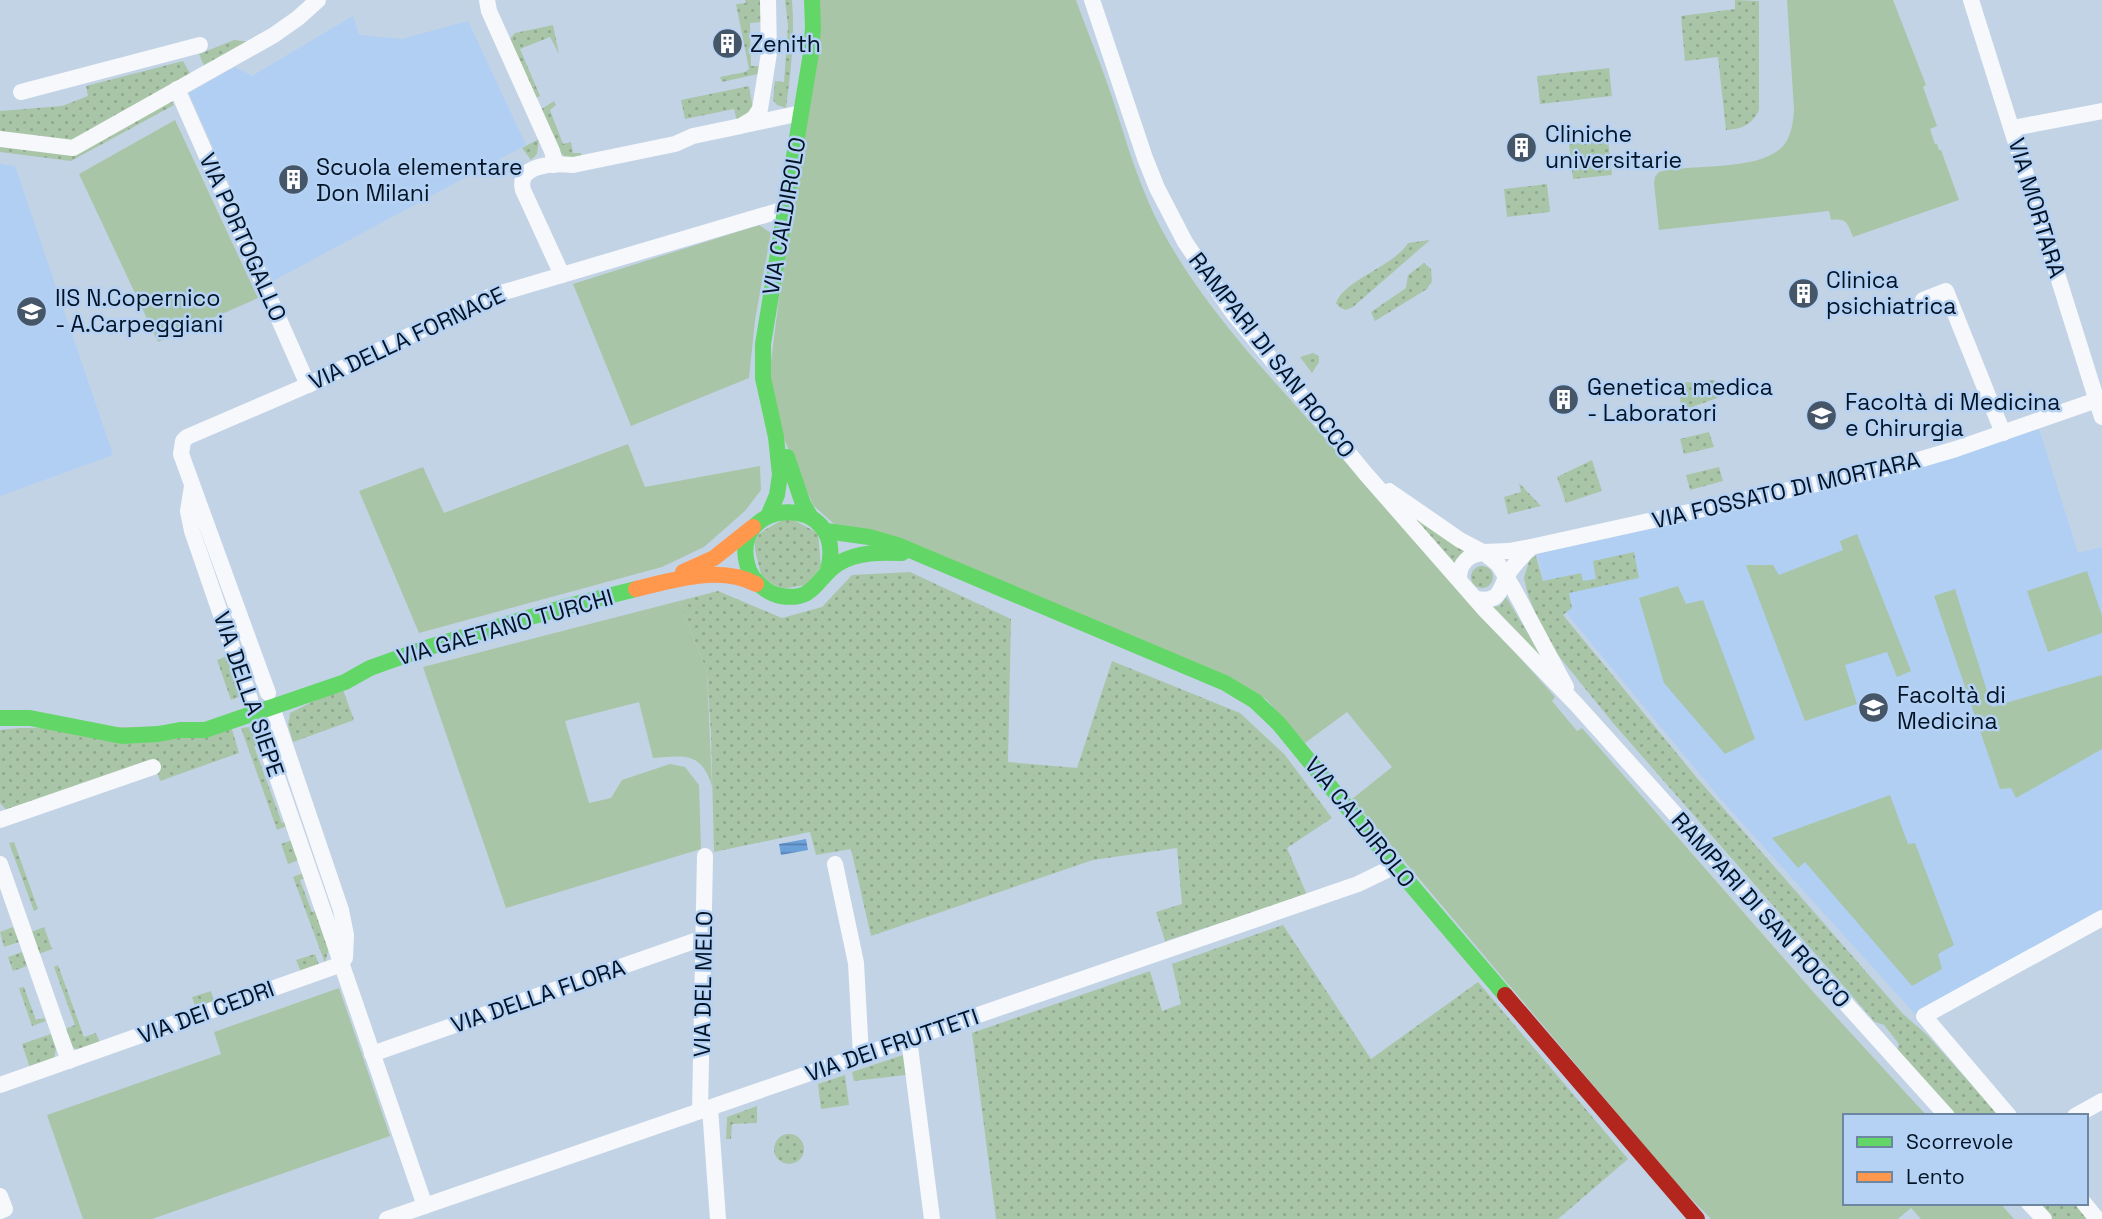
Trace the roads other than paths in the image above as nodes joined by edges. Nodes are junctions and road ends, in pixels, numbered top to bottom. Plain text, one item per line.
1 (318, 0) edge
2 (486, 0) edge
3 (768, 0) edge
4 (812, 0) edge
5 (1092, 0) edge
6 (1971, 0) edge
7 (203, 75) junction
8 (177, 89) junction
9 (21, 92) dead end
10 (761, 99) junction
11 (2102, 111) edge
12 (801, 113) junction
13 (741, 125) junction
14 (2013, 128) junction
15 (545, 137) junction
16 (0, 139) edge
17 (553, 165) junction
18 (536, 168) junction
19 (785, 209) junction
20 (562, 275) junction
21 (1923, 300) dead end
22 (308, 385) junction
23 (2098, 394) edge
24 (2102, 417) edge
25 (195, 432) joint
26 (775, 432) junction
27 (2003, 433) junction
28 (1365, 474) junction
29 (769, 514) junction
30 (810, 516) junction
31 (753, 527) junction
32 (200, 528) junction
33 (826, 531) junction
34 (1531, 547) junction
35 (1484, 552) junction
36 (218, 554) junction
37 (926, 557) junction
38 (202, 560) junction
39 (828, 570) junction
40 (1506, 576) junction
41 (1459, 579) junction
42 (756, 583) junction
43 (640, 587) junction
44 (1476, 600) junction
45 (270, 700) junction
46 (1576, 704) junction
47 (253, 706) junction
48 (0, 718) edge
49 (153, 767) dead end
50 (0, 820) edge
51 (304, 826) junction
52 (705, 856) dead end
53 (0, 864) edge
54 (835, 864) dead end
55 (1395, 866) junction
56 (2102, 918) edge
57 (704, 938) junction
58 (342, 964) junction
59 (909, 1039) junction
60 (372, 1054) junction
61 (861, 1056) junction
62 (69, 1061) junction
63 (0, 1085) edge
64 (2102, 1101) edge
65 (705, 1110) junction
66 (1945, 1114) edge
67 (2007, 1114) edge
68 (2079, 1114) edge
69 (0, 1196) edge
70 (2031, 1205) edge
71 (2086, 1205) edge
72 (425, 1206) junction
73 (0, 1211) edge
74 (388, 1219) edge
75 (719, 1219) edge
76 (932, 1219) edge
77 (1697, 1219) edge
78 (2044, 1219) edge
79 (2097, 1219) edge

1 - 7 street
2 - 15 street
3 - 10 street
4 - 12 main road, VIA CALDIROLO
5 - 28 street, RAMPARI DI SAN ROCCO
6 - 14 street, VIA MORTARA
7 - 8 street
7 - 9 street
8 - 16 street
8 - 22 street, VIA PORTOGALLO
10 - 12 street
10 - 13 street
11 - 14 street
12 - 13 street
12 - 19 main road, VIA CALDIROLO
13 - 17 street
14 - 23 street, VIA MORTARA
15 - 17 street
15 - 18 street
17 - 18 street
18 - 20 street
19 - 20 street, VIA DELLA FORNACE
19 - 26 main road, VIA CALDIROLO
20 - 22 street, VIA DELLA FORNACE
21 - 27 street
22 - 25 street, VIA DELLA FORNACE
23 - 24 street, VIA MORTARA
23 - 27 street, VIA FOSSATO DI MORTARA
25 - 32 street, VIA DELLA SIEPE
26 - 29 main road, VIA CALDIROLO
26 - 30 main road, VIA CALDIROLO
27 - 34 street, VIA FOSSATO DI MORTARA
28 - 35 street, RAMPARI DI SAN ROCCO
28 - 41 street, RAMPARI DI SAN ROCCO
29 - 30 main road
29 - 31 main road
30 - 33 main road, VIA CALDIROLO
31 - 42 main road
31 - 43 main road, VIA GAETANO TURCHI
32 - 36 street, VIA DELLA SIEPE
32 - 38 street, VIA DELLA SIEPE
33 - 37 main road, VIA CALDIROLO
33 - 39 main road
34 - 35 street, VIA FOSSATO DI MORTARA
34 - 40 street
35 - 40 street, RAMPARI DI SAN ROCCO
35 - 41 street
36 - 38 street
36 - 45 street, VIA DELLA SIEPE
37 - 39 main road, VIA CALDIROLO
37 - 55 main road, VIA CALDIROLO
38 - 47 street, VIA DELLA SIEPE
39 - 42 main road, VIA CALDIROLO
40 - 44 street
40 - 46 street, RAMPARI DI SAN ROCCO
41 - 44 street, RAMPARI DI SAN ROCCO
42 - 43 main road, VIA GAETANO TURCHI
43 - 45 main road, VIA GAETANO TURCHI
44 - 46 street, RAMPARI DI SAN ROCCO
45 - 47 main road, VIA GAETANO TURCHI
45 - 51 street, VIA DELLA SIEPE
46 - 66 street, RAMPARI DI SAN ROCCO
47 - 48 main road, VIA GAETANO TURCHI
47 - 51 street, VIA DELLA SIEPE
49 - 50 street
51 - 58 street, VIA DELLA SIEPE
52 - 57 street, VIA DEL MELO
53 - 62 street
54 - 61 street
55 - 59 street, VIA DEI FRUTTETI
55 - 77 main road, VIA CALDIROLO
56 - 67 street
57 - 60 street, VIA DELLA FLORA
57 - 65 street, VIA DEL MELO
58 - 60 street, VIA DELLA SIEPE
58 - 62 street, VIA DEI CEDRI
59 - 61 street, VIA DEI FRUTTETI
59 - 76 street
60 - 72 street, VIA DELLA SIEPE
61 - 65 street, VIA DEI FRUTTETI
62 - 63 street, VIA DEI CEDRI
64 - 68 street
65 - 72 street, VIA DEI FRUTTETI
65 - 75 street, VIA DEL MELO
69 - 73 street
70 - 78 street
71 - 79 street
72 - 74 street, VIA DEI FRUTTETI

